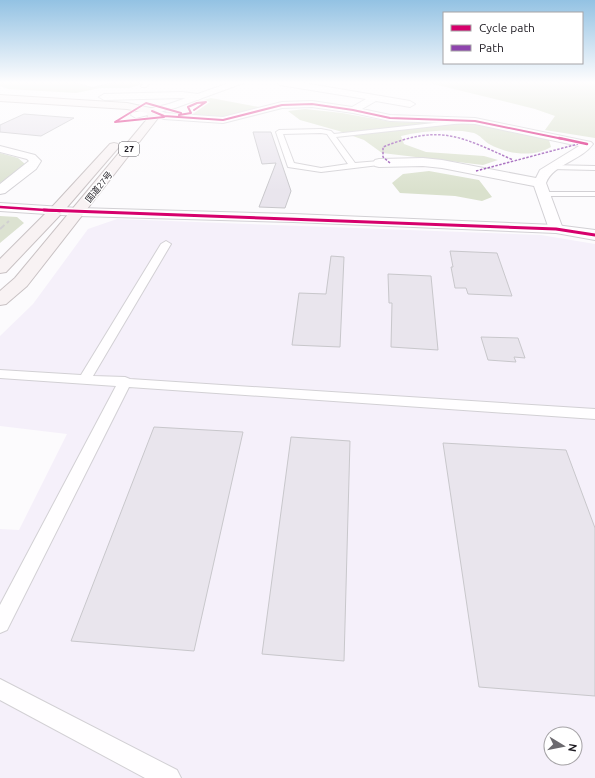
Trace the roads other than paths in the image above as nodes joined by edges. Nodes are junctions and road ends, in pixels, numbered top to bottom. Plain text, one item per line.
1 (135, 118) edge
2 (153, 118) edge
3 (198, 118) edge
4 (230, 118) edge
5 (395, 118) edge
6 (475, 121) junction
7 (332, 136) junction
8 (591, 144) edge
9 (0, 149) edge
10 (379, 163) joint
11 (353, 165) junction
12 (552, 166) junction
13 (595, 168) edge
14 (542, 188) junction
15 (0, 190) edge
16 (595, 194) edge
17 (0, 207) edge
18 (57, 210) junction
19 (78, 212) junction
20 (556, 229) junction
21 (595, 235) edge
22 (166, 244) dead end
23 (0, 268) edge
24 (0, 300) edge
25 (0, 374) edge
26 (85, 379) junction
27 (125, 381) junction
28 (595, 414) edge
29 (0, 624) edge
30 (0, 689) edge
31 (169, 778) edge

1 - 18 highway, 国道27号 / 27
2 - 19 highway, 国道27号 / 27
3 - 4 street
5 - 6 street
6 - 7 lane
6 - 8 street
7 - 11 lane
7 - 11 lane
8 - 12 street
9 - 15 street
10 - 11 lane
10 - 14 street
12 - 13 lane
12 - 14 street
14 - 16 lane
14 - 20 street
17 - 18 street
18 - 19 street
18 - 23 highway, 国道27号 / 27
19 - 20 street
19 - 24 highway, 国道27号 / 27
20 - 21 street
22 - 26 lane
25 - 26 lane
26 - 27 lane
27 - 28 lane
27 - 29 lane
30 - 31 lane

